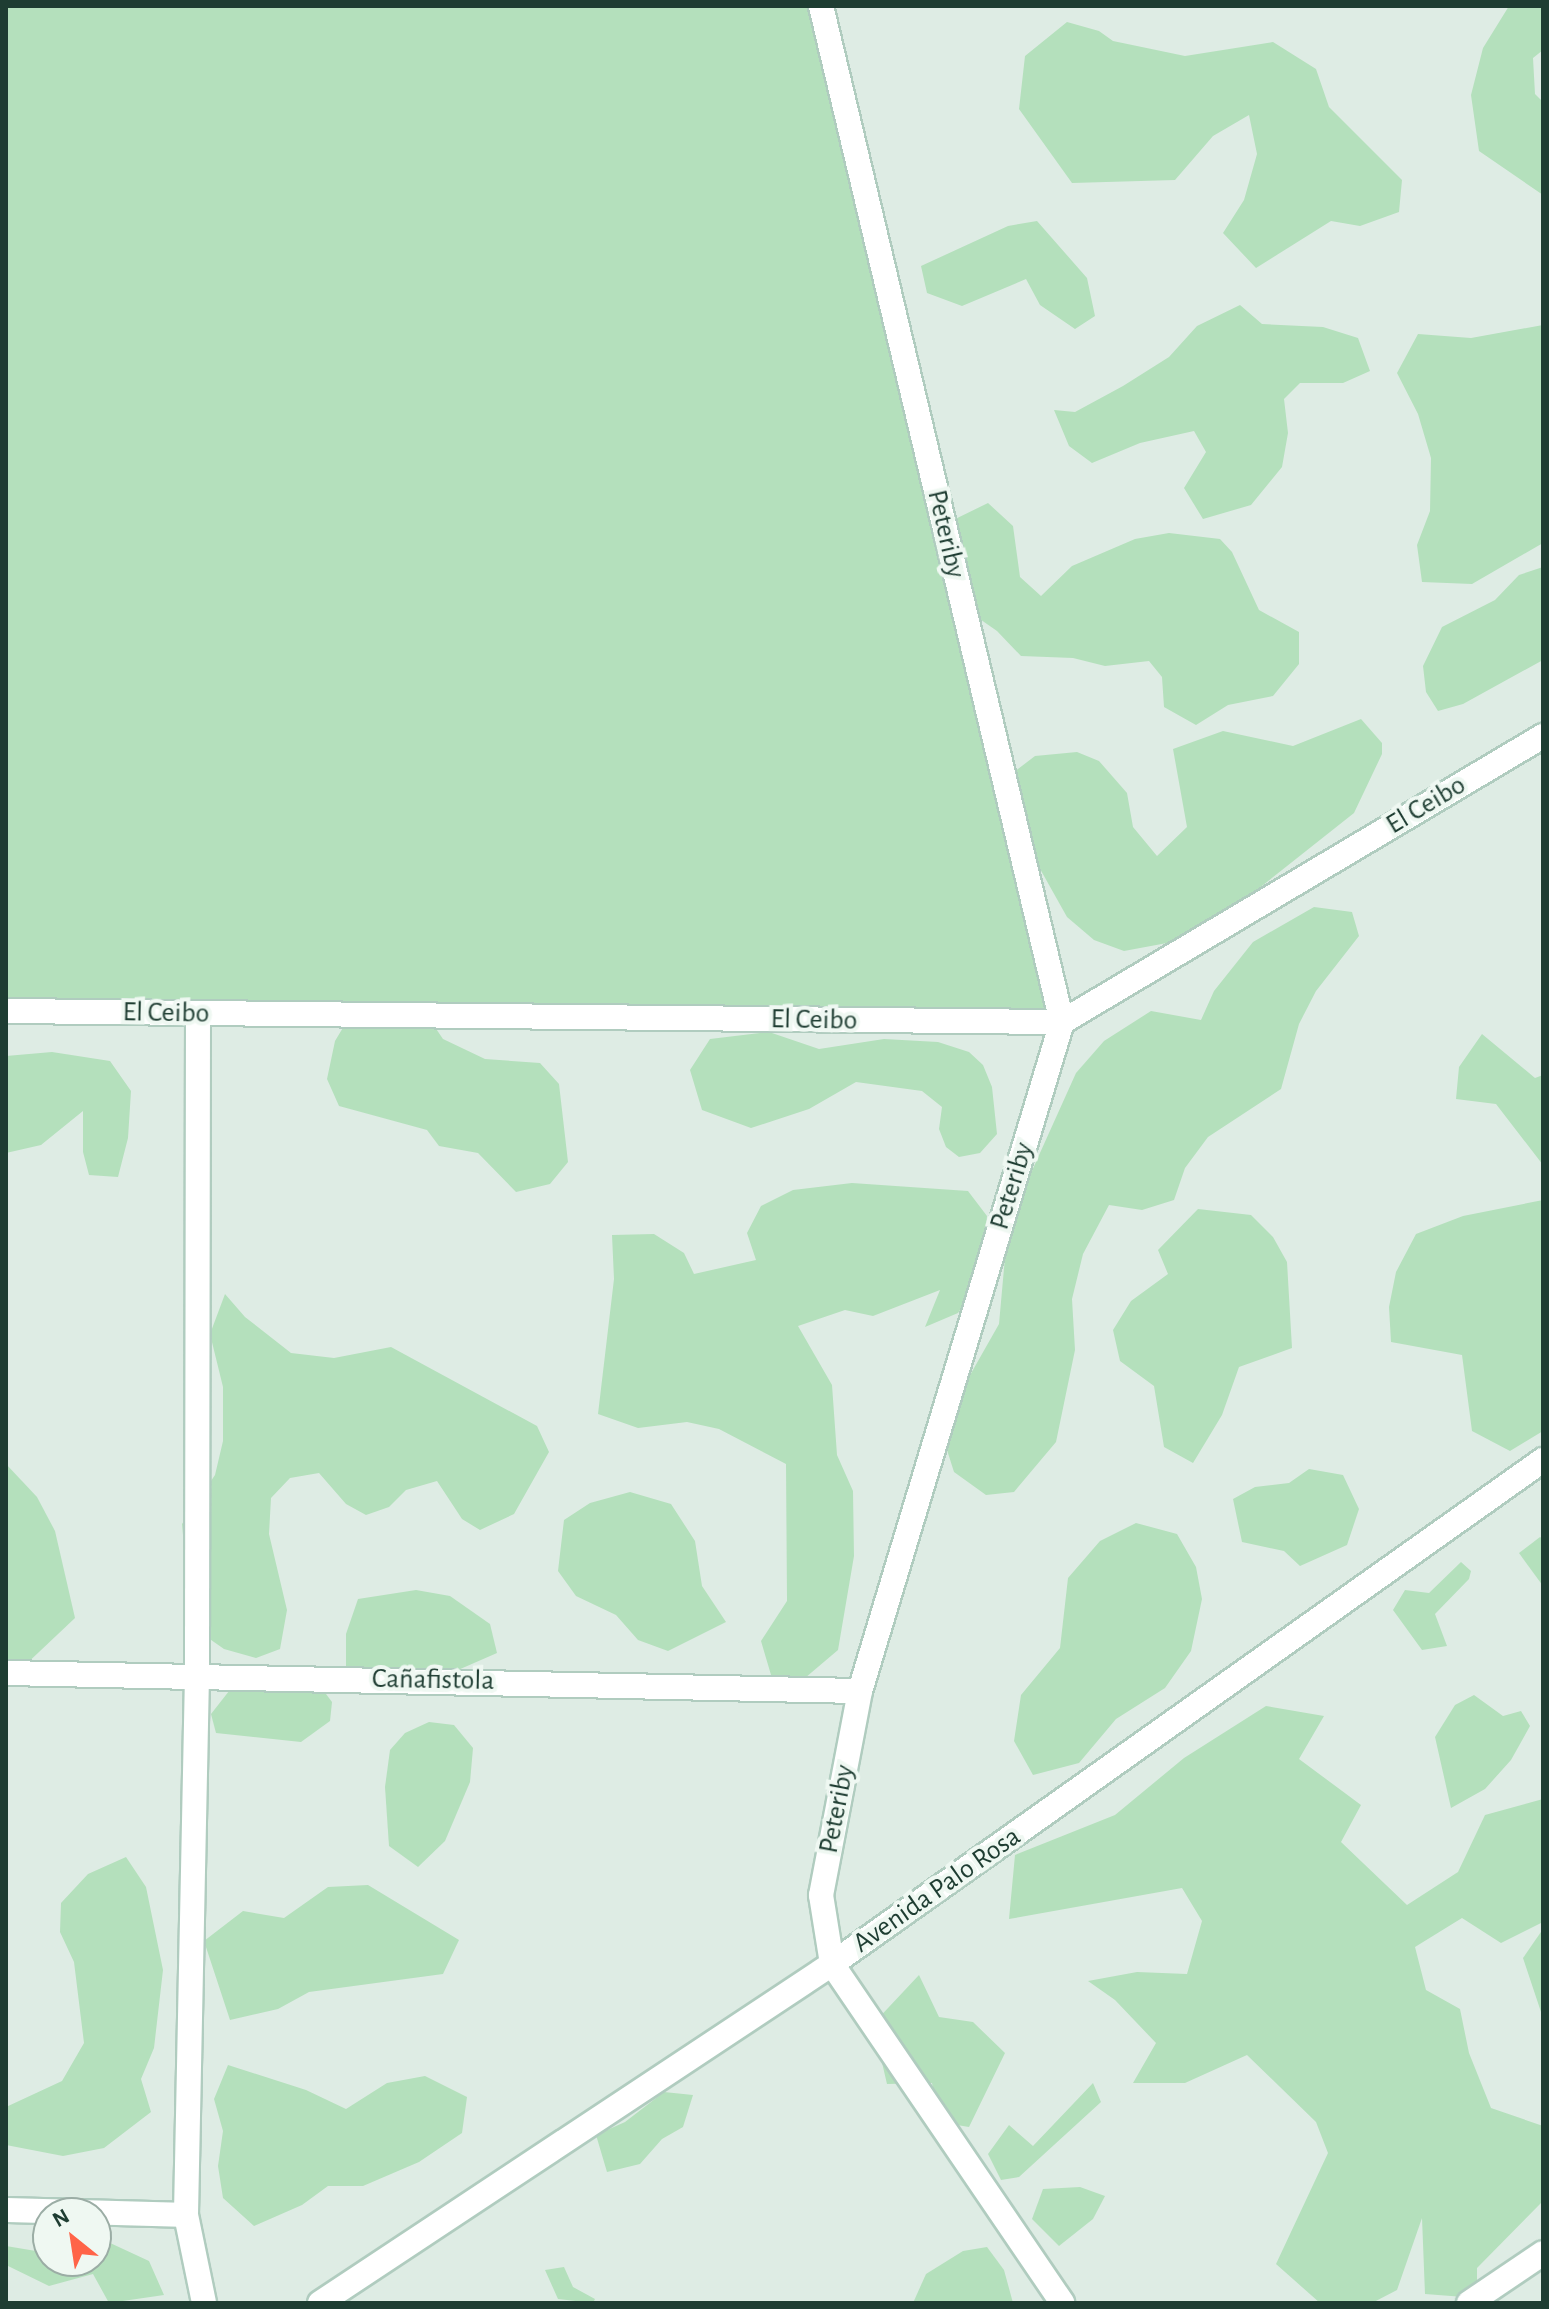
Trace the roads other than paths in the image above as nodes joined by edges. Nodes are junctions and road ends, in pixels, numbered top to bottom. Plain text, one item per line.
1 (821, 6) edge
2 (1543, 736) edge
3 (6, 1011) edge
4 (198, 1014) junction
5 (1062, 1022) junction
6 (1543, 1460) edge
7 (6, 1673) edge
8 (197, 1675) junction
9 (860, 1691) junction
10 (832, 1964) junction
11 (6, 2210) edge
12 (186, 2215) junction
13 (1543, 2253) edge
14 (204, 2303) edge
15 (320, 2303) edge
16 (1062, 2303) edge
17 (1469, 2303) edge

1 - 5 street, Peteriby
2 - 5 street, El Ceibo
3 - 4 street, El Ceibo
4 - 5 street, El Ceibo
4 - 8 street
5 - 9 street, Peteriby
6 - 10 street, Avenida Palo Rosa
7 - 8 street, Cañafistola
8 - 9 street, Cañafistola
8 - 12 street
9 - 10 street, Peteriby
10 - 15 street, Avenida Palo Rosa
10 - 16 street, Peteriby
11 - 12 street
12 - 14 street
13 - 17 street

